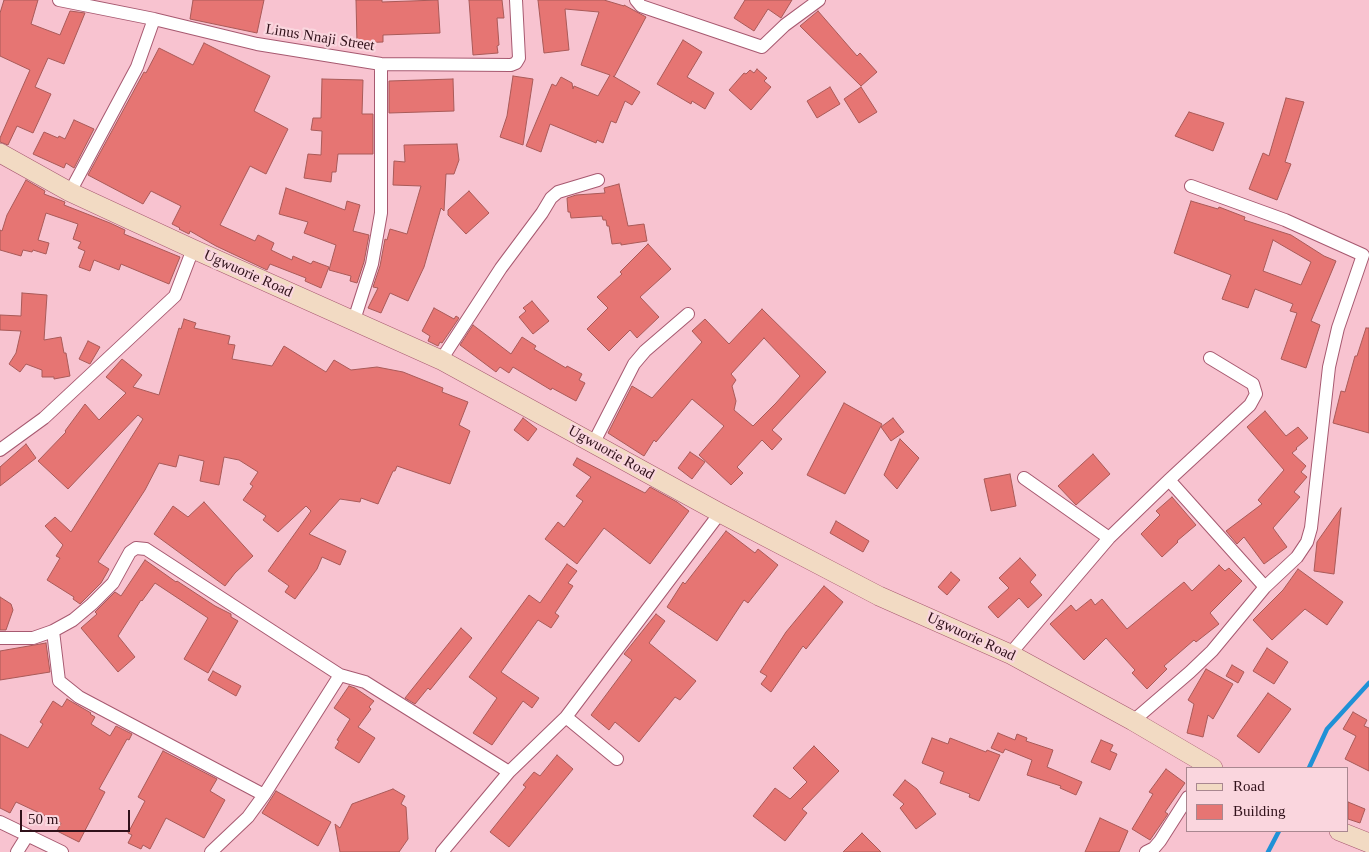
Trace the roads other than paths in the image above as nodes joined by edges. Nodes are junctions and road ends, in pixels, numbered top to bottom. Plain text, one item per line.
1 (59, 0) edge
2 (516, 0) edge
3 (636, 0) edge
4 (819, 0) edge
5 (154, 19) junction
6 (381, 64) junction
7 (0, 153) edge
8 (598, 180) dead end
9 (1191, 186) dead end
10 (70, 192) junction
11 (193, 249) junction
12 (688, 314) dead end
13 (354, 320) junction
14 (1210, 358) dead end
15 (441, 360) junction
16 (593, 444) junction
17 (0, 450) edge
18 (1024, 478) dead end
19 (1169, 480) junction
20 (720, 513) junction
21 (1110, 538) junction
22 (1265, 587) junction
23 (53, 631) junction
24 (0, 638) edge
25 (1010, 654) junction
26 (340, 675) junction
27 (566, 718) junction
28 (1133, 722) junction
29 (617, 759) dead end
30 (1208, 767) edge
31 (509, 772) junction
32 (264, 795) junction
33 (1186, 800) edge
34 (0, 822) edge
35 (1341, 832) edge
36 (27, 836) junction
37 (1369, 844) edge
38 (17, 852) edge
39 (62, 852) edge
40 (211, 852) edge
41 (442, 852) edge
42 (1146, 852) edge

1 - 5 street, Linus Nnaji Street
2 - 6 street, Linus Nnaji Street
3 - 4 street
5 - 6 street, Linus Nnaji Street
5 - 10 street
6 - 13 street
7 - 10 street, Ugwuorie Road
8 - 15 street
9 - 22 street
10 - 11 street, Ugwuorie Road
11 - 13 street, Ugwuorie Road
11 - 17 street
12 - 16 street
13 - 15 street, Ugwuorie Road
14 - 19 street
15 - 16 street, Ugwuorie Road
16 - 20 street, Ugwuorie Road
18 - 21 street
19 - 21 street
19 - 22 street
20 - 25 street, Ugwuorie Road
20 - 27 street
21 - 25 street
22 - 28 street
23 - 24 street
23 - 26 street
23 - 32 street
25 - 28 street, Ugwuorie Road
26 - 31 street
26 - 32 street
27 - 29 street
27 - 31 street
28 - 30 street, Ugwuorie Road
31 - 41 street
32 - 40 street
33 - 42 street
34 - 36 street
35 - 37 street
36 - 38 street
36 - 39 street

